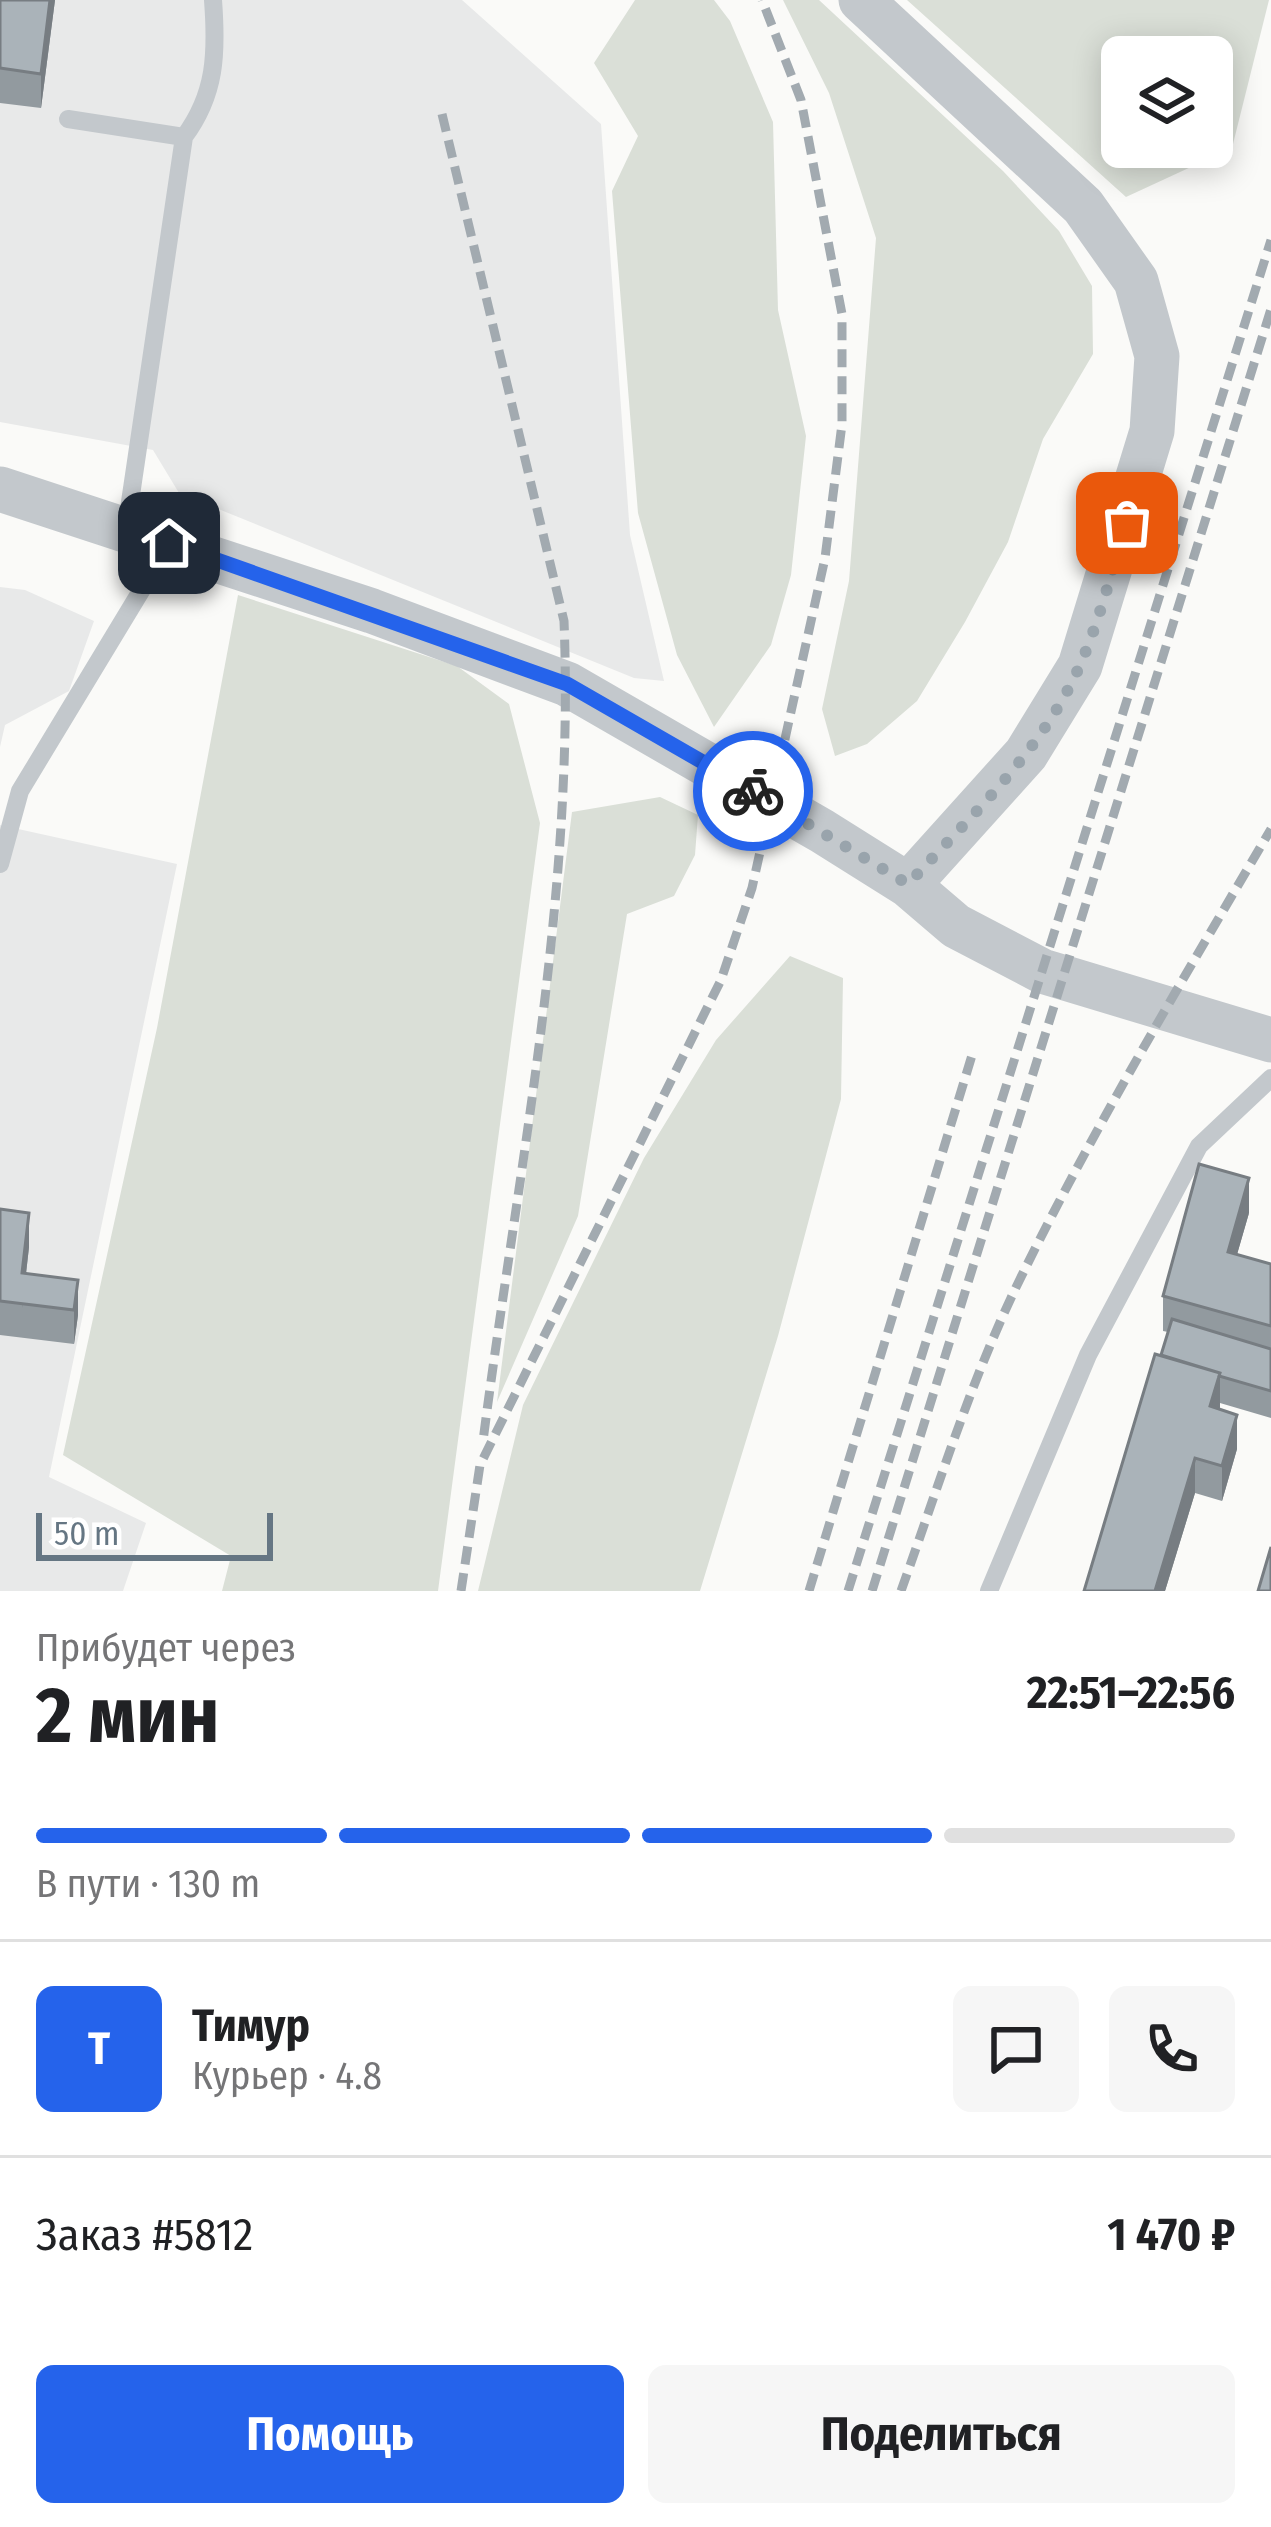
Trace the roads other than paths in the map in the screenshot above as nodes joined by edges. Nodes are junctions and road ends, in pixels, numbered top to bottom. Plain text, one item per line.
1 (213, 0) edge
2 (861, 0) edge
3 (68, 118) dead end
4 (184, 137) junction
5 (0, 489) edge
6 (126, 529) junction
7 (169, 543) junction
8 (0, 864) edge
9 (908, 884) junction
10 (1271, 1040) edge
11 (1271, 1078) edge
12 (984, 1587) edge

1 - 4 lane
2 - 9 street
3 - 4 lane
4 - 6 lane
5 - 6 street
6 - 7 street
7 - 8 lane
7 - 9 street
9 - 10 street
11 - 12 lane

